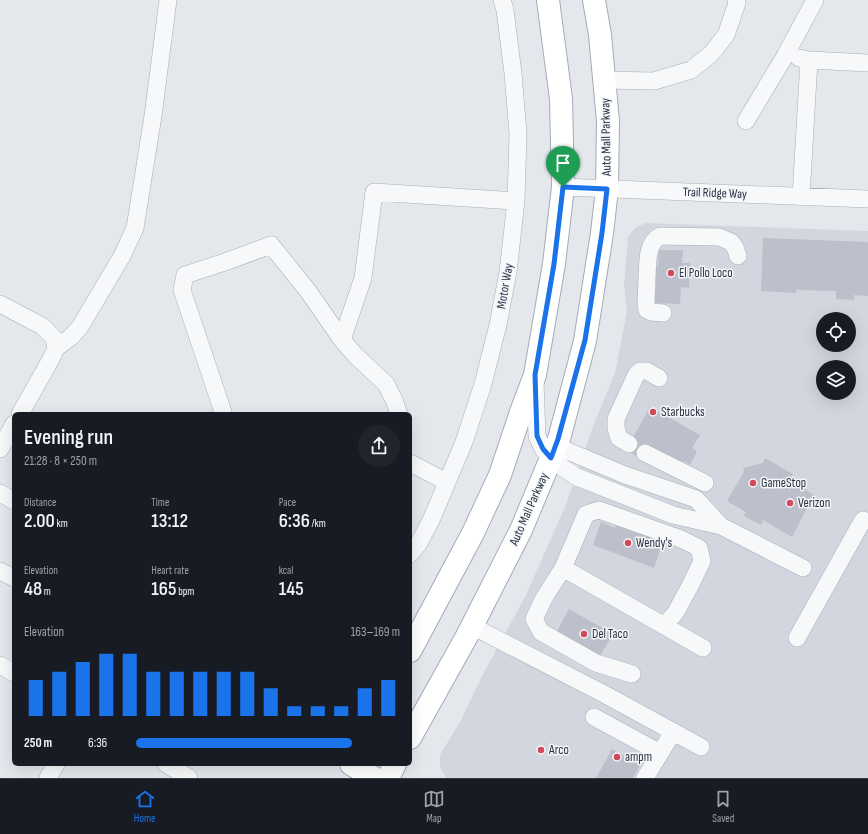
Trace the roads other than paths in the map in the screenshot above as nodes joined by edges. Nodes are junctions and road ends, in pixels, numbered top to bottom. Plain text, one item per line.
1 (168, 0) edge
2 (502, 0) edge
3 (548, 0) edge
4 (594, 0) edge
5 (736, 0) edge
6 (815, 0) edge
7 (784, 56) junction
8 (809, 60) junction
9 (868, 63) edge
10 (604, 80) junction
11 (746, 121) dead end
12 (563, 187) junction
13 (607, 189) junction
14 (801, 196) junction
15 (868, 199) edge
16 (516, 201) junction
17 (738, 256) dead end
18 (0, 304) edge
19 (663, 313) dead end
20 (342, 340) junction
21 (56, 348) junction
22 (535, 375) junction
23 (659, 378) dead end
24 (21, 412) edge
25 (223, 412) dead end
26 (398, 412) edge
27 (12, 430) edge
28 (629, 444) dead end
29 (5, 450) edge
30 (553, 452) junction
31 (645, 453) dead end
32 (412, 464) edge
33 (448, 482) junction
34 (705, 483) dead end
35 (0, 493) edge
36 (12, 500) edge
37 (863, 520) dead end
38 (412, 552) edge
39 (563, 568) junction
40 (803, 568) dead end
41 (472, 626) junction
42 (664, 626) junction
43 (798, 638) dead end
44 (412, 647) edge
45 (703, 648) dead end
46 (0, 665) edge
47 (12, 672) edge
48 (632, 674) dead end
49 (594, 716) dead end
50 (665, 723) junction
51 (412, 734) edge
52 (701, 748) dead end
53 (660, 753) junction
54 (55, 766) edge
55 (170, 766) edge
56 (349, 766) edge
57 (353, 766) edge
58 (394, 766) edge
59 (48, 778) edge
60 (189, 778) edge
61 (342, 778) edge
62 (374, 778) edge
63 (388, 778) edge
64 (645, 778) edge

1 - 21 street
2 - 16 street, Motor Way
3 - 12 main road
4 - 10 main road, Auto Mall Parkway
5 - 10 street
6 - 7 street
7 - 8 street
7 - 11 street
8 - 9 street
8 - 14 street
10 - 13 main road, Auto Mall Parkway
12 - 13 street, Trail Ridge Way
12 - 22 main road
13 - 14 street, Trail Ridge Way
13 - 30 main road, Auto Mall Parkway
14 - 15 street, Trail Ridge Way
16 - 20 street
16 - 33 street, Motor Way
17 - 19 street
18 - 21 street
20 - 25 street
20 - 26 street
21 - 24 street
22 - 30 street
22 - 44 main road
23 - 28 street
27 - 29 street
30 - 40 street
30 - 41 main road, Auto Mall Parkway
31 - 34 street
32 - 33 street
33 - 38 street, Motor Way
35 - 36 street
37 - 43 street
39 - 42 street
39 - 42 street
39 - 48 street
41 - 50 street
41 - 51 main road, Auto Mall Parkway
42 - 45 street
46 - 47 street
49 - 53 street
50 - 52 street
50 - 53 street
53 - 64 street
54 - 59 street
55 - 60 street
56 - 61 main road
57 - 62 main road
58 - 63 main road

